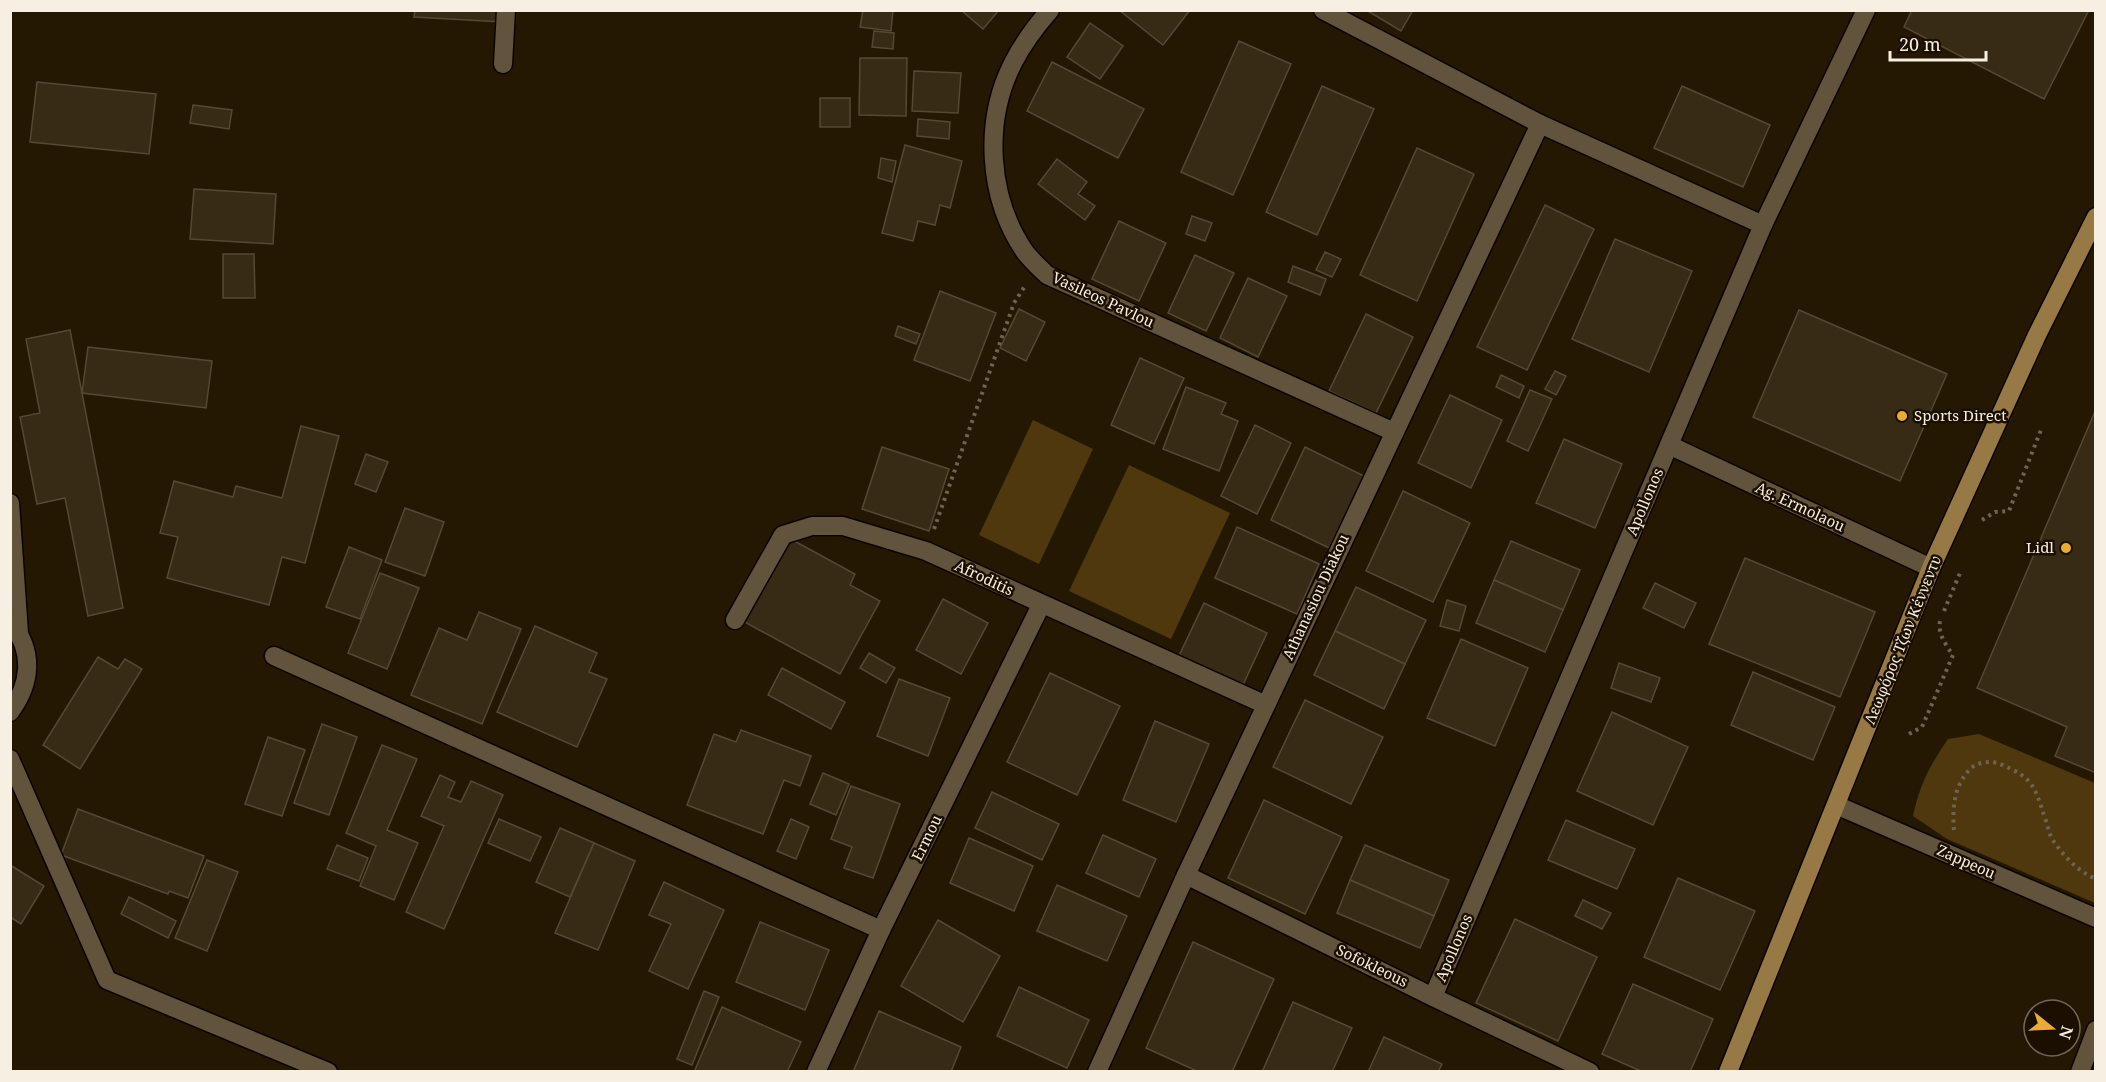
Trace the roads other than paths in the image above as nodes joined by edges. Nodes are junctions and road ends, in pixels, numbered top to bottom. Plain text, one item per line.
1 (506, 10) edge
2 (1050, 10) edge
3 (1323, 10) edge
4 (1866, 10) edge
5 (503, 64) dead end
6 (1540, 124) junction
7 (2096, 217) edge
8 (1763, 225) junction
9 (1394, 432) junction
10 (1669, 445) junction
11 (10, 503) edge
12 (1931, 568) junction
13 (1041, 605) junction
14 (735, 620) dead end
15 (15, 628) edge
16 (274, 656) dead end
17 (1266, 705) junction
18 (10, 712) edge
19 (10, 759) edge
20 (1836, 805) junction
21 (1186, 875) junction
22 (2096, 918) edge
23 (881, 930) junction
24 (1433, 997) junction
25 (2096, 1030) edge
26 (328, 1071) edge
27 (816, 1071) edge
28 (1097, 1071) edge
29 (1590, 1071) edge
30 (1728, 1071) edge
31 (2079, 1071) edge

1 - 5 street
2 - 9 street, Vasileos Pavlou
3 - 6 street
4 - 8 street, Apollonos
6 - 8 street
6 - 9 street, Athanasiou Diakou
7 - 12 main road, Λεωφόρος Τζων Κέννεντυ
8 - 10 street, Apollonos
9 - 17 street, Athanasiou Diakou
10 - 12 street, Ag. Ermolaou
10 - 24 street, Apollonos
11 - 15 street
12 - 20 main road, Λεωφόρος Τζων Κέννεντυ
13 - 14 street, Afroditis
13 - 17 street, Afroditis
13 - 23 street, Ermou
15 - 18 street
16 - 23 street
17 - 21 street, Athanasiou Diakou
19 - 26 street
20 - 22 street, Zappeou
20 - 30 main road, Λεωφόρος Τζων Κέννεντυ
21 - 24 street, Sofokleous
21 - 28 street, Athanasiou Diakou
23 - 27 street, Ermou
24 - 29 street, Sofokleous
25 - 31 street

